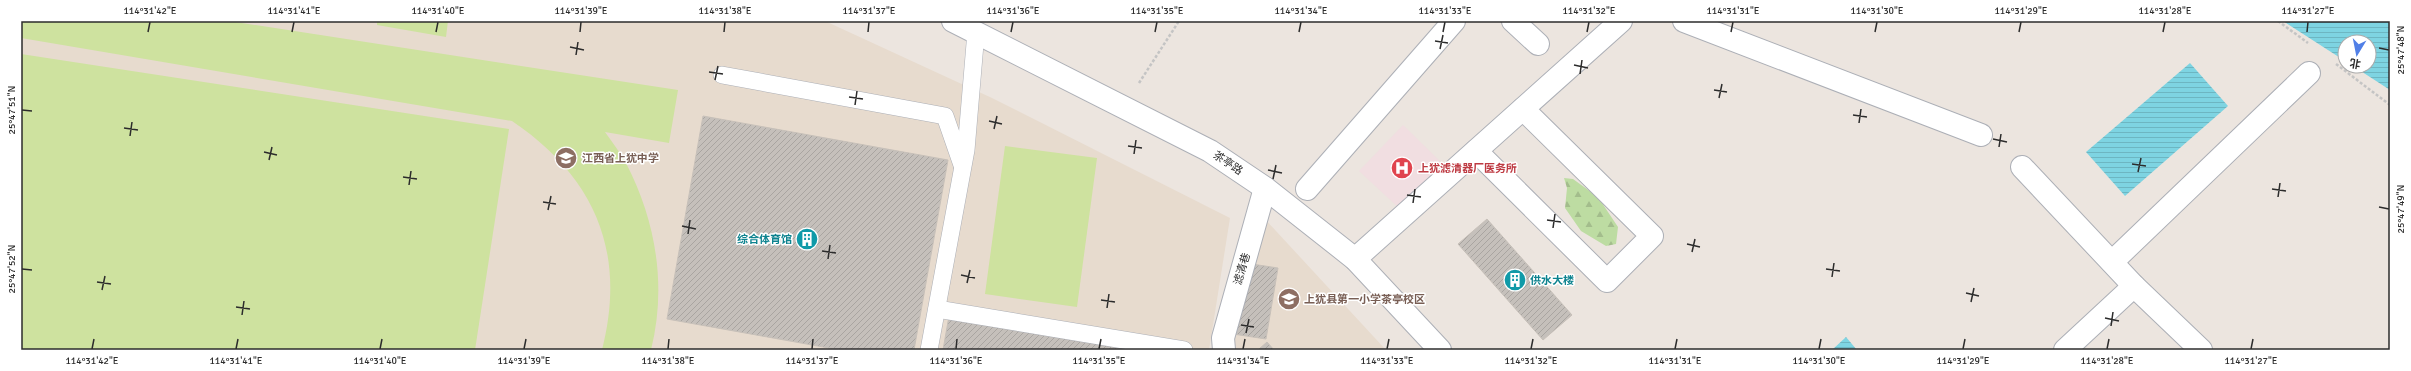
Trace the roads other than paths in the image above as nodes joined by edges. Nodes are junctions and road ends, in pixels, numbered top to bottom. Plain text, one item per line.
1 (953, 21) edge
2 (1454, 21) edge
3 (1513, 21) edge
4 (1621, 21) edge
5 (1684, 21) edge
6 (977, 26) edge
7 (1538, 44) dead end
8 (2309, 73) dead end
9 (722, 75) dead end
10 (1523, 109) junction
11 (1981, 135) dead end
12 (1476, 151) junction
13 (2022, 166) dead end
14 (963, 167) junction
15 (1265, 188) junction
16 (1308, 189) dead end
17 (1355, 259) junction
18 (2112, 262) junction
19 (2134, 286) junction
20 (937, 309) junction
21 (929, 350) edge
22 (1184, 350) edge
23 (1224, 350) edge
24 (1440, 350) edge
25 (2065, 350) edge
26 (2201, 350) edge

1 - 6 street, 茶亭路
2 - 16 street
3 - 7 street
4 - 10 street
5 - 11 street
6 - 14 lane
6 - 15 street, 茶亭路
8 - 18 street
9 - 14 lane
10 - 12 street
10 - 12 street
12 - 17 street
13 - 18 street
14 - 20 lane
15 - 17 street, 茶亭路
15 - 23 street, 滤清巷
17 - 24 street, 茶亭路
18 - 19 street
19 - 25 street
19 - 26 street
20 - 21 lane
20 - 22 lane

